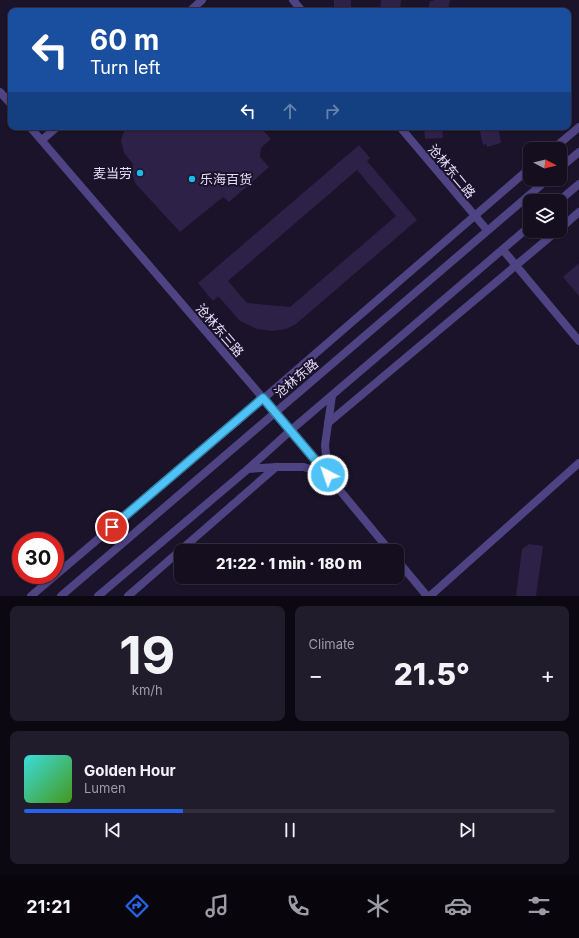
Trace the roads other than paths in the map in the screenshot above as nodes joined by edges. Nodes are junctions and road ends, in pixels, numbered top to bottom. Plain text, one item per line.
1 (202, 0) edge
2 (292, 0) edge
3 (193, 8) edge
4 (299, 8) edge
5 (0, 92) edge
6 (8, 101) edge
7 (579, 127) edge
8 (33, 130) edge
9 (54, 130) edge
10 (402, 130) edge
11 (42, 140) junction
12 (561, 142) edge
13 (579, 152) edge
14 (567, 162) edge
15 (523, 174) edge
16 (579, 184) edge
17 (540, 186) edge
18 (567, 194) edge
19 (579, 212) edge
20 (474, 216) junction
21 (567, 223) edge
22 (487, 230) junction
23 (523, 232) edge
24 (549, 238) edge
25 (503, 250) junction
26 (516, 266) junction
27 (578, 338) edge
28 (332, 396) junction
29 (263, 398) junction
30 (275, 412) junction
31 (328, 422) junction
32 (290, 431) junction
33 (579, 463) edge
34 (276, 467) junction
35 (248, 469) junction
36 (328, 475) junction
37 (384, 544) edge
38 (404, 568) edge
39 (31, 596) edge
40 (61, 596) edge
41 (98, 596) edge
42 (128, 596) edge
43 (428, 596) edge

1 - 3 street
2 - 4 street
5 - 6 street
7 - 12 street
8 - 11 street, 沧林东三路
9 - 11 street
10 - 20 street, 沧林东二路
11 - 29 street, 沧林东三路
13 - 14 street
15 - 20 street
16 - 18 street
17 - 22 street, 沧林东路
19 - 21 street
20 - 22 street, 沧林东二路
20 - 29 street
22 - 30 street, 沧林东路
23 - 25 street
24 - 26 street
25 - 26 street
25 - 28 street
26 - 27 street
26 - 31 street
28 - 31 street
28 - 32 street
29 - 30 street, 沧林东三路
29 - 39 street
30 - 32 street, 沧林东三路
30 - 40 street, 沧林东路
31 - 36 street
32 - 35 street
32 - 36 street, 沧林东三路
33 - 43 street
34 - 35 street
34 - 36 street
34 - 42 street
35 - 41 street
36 - 37 street, 沧林东三路
38 - 43 street

